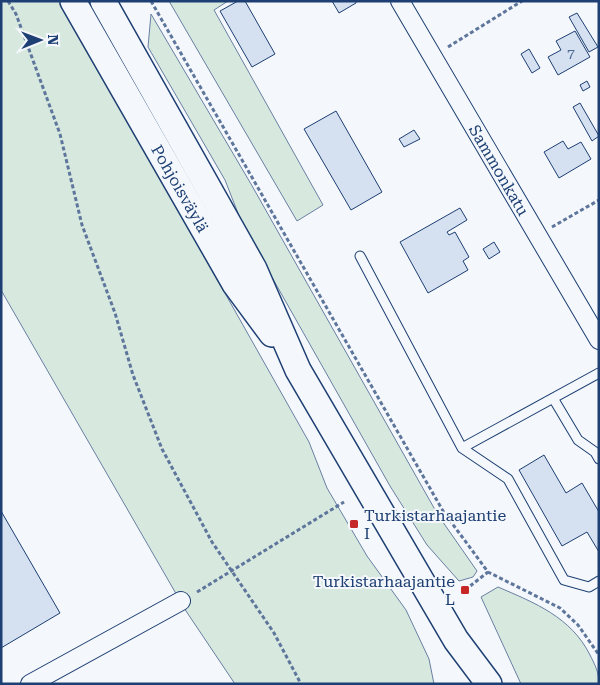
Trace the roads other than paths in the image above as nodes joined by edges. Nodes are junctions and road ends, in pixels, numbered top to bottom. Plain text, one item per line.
1 (400, 1) edge
2 (105, 2) edge
3 (77, 8) edge
4 (360, 256) dead end
5 (599, 340) edge
6 (298, 370) junction
7 (599, 373) edge
8 (553, 398) junction
9 (462, 448) junction
10 (599, 459) edge
11 (599, 581) edge
12 (181, 601) road end
13 (456, 640) junction
14 (30, 684) edge
15 (475, 684) edge
16 (489, 684) edge

1 - 5 street, Sammonkatu
2 - 3 street
2 - 6 main road, Pohjoisväylä
3 - 6 main road, Pohjoisväylä
4 - 9 lane
6 - 13 main road, Pohjoisväylä
7 - 8 lane
8 - 9 lane
8 - 10 lane
9 - 11 lane
12 - 14 street
13 - 15 main road, Pohjoisväylä
13 - 16 main road, Pohjoisväylä

